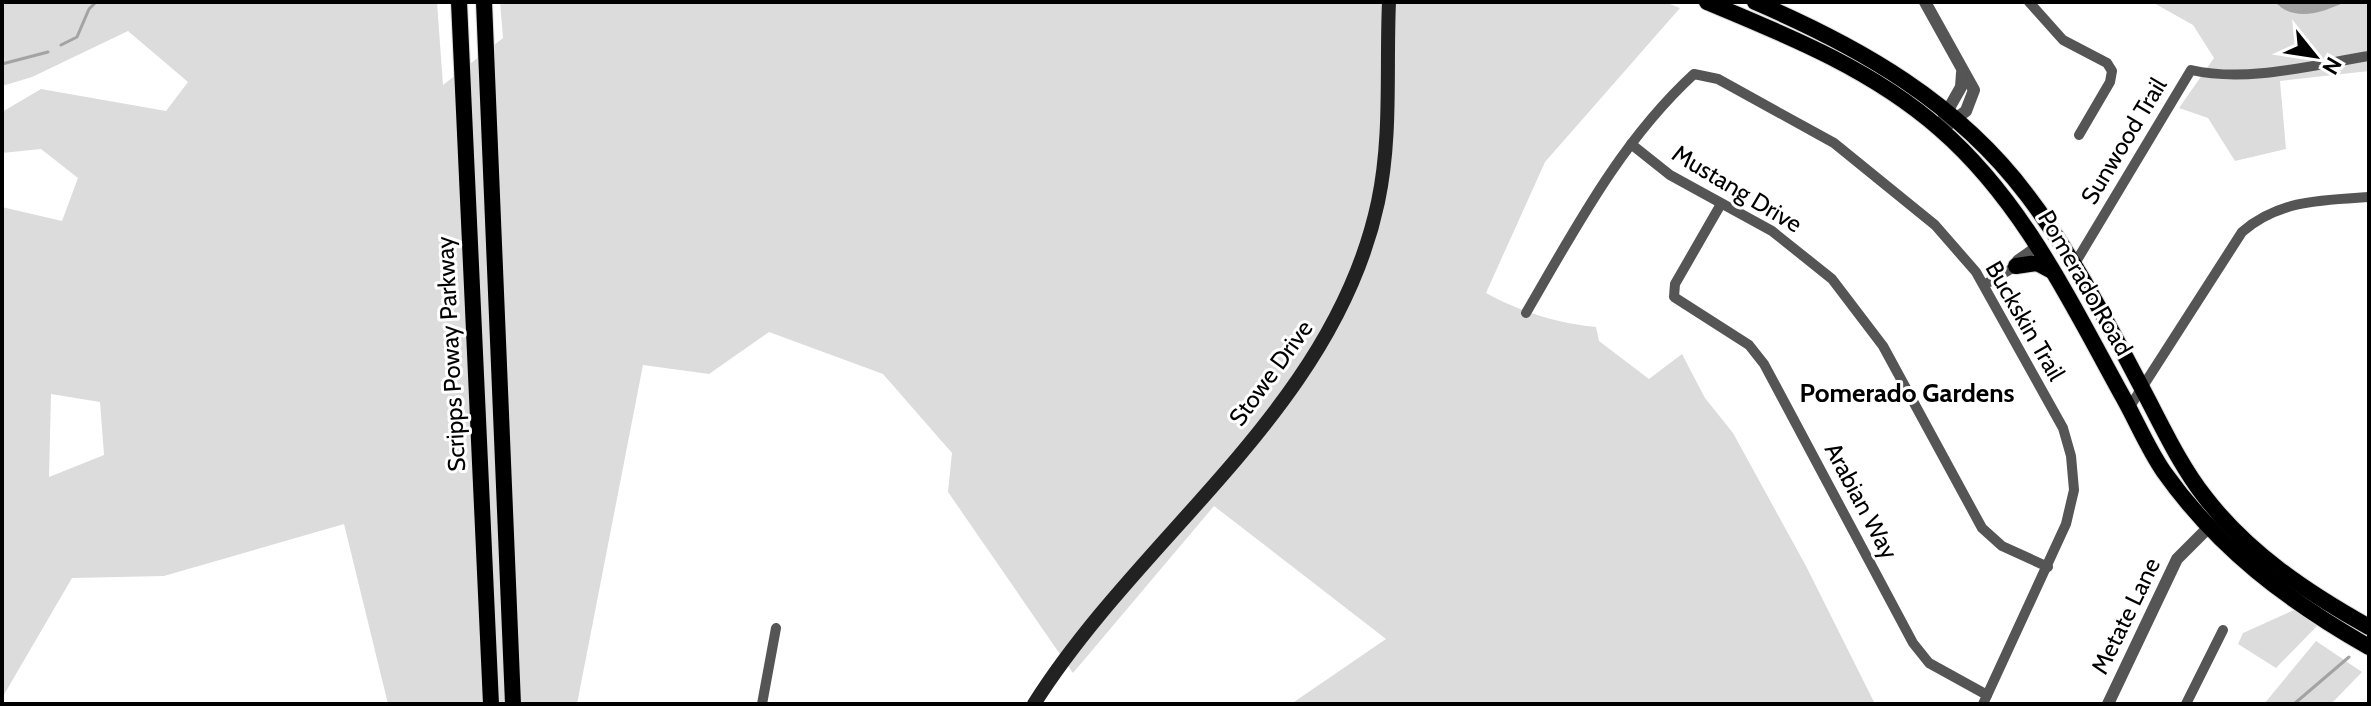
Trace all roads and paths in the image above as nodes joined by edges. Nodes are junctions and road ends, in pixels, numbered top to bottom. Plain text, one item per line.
1 (459, 2) edge
2 (484, 2) edge
3 (1389, 2) edge
4 (1707, 2) edge
5 (1755, 2) edge
6 (1925, 2) edge
7 (2029, 2) edge
8 (2369, 56) edge
9 (1952, 114) junction
10 (1941, 130) junction
11 (2079, 135) dead end
12 (1631, 144) junction
13 (2369, 197) edge
14 (1721, 204) junction
15 (2037, 246) junction
16 (2074, 265) junction
17 (2016, 266) junction
18 (2053, 272) junction
19 (1984, 285) junction
20 (1526, 313) dead end
21 (2143, 390) junction
22 (2129, 408) junction
23 (2214, 521) junction
24 (2048, 567) junction
25 (2369, 627) edge
26 (776, 628) dead end
27 (2223, 630) dead end
28 (2369, 647) edge
29 (1985, 700) edge
30 (491, 704) edge
31 (513, 704) edge
32 (762, 704) edge
33 (1034, 704) edge
34 (2108, 704) edge
35 (2186, 704) edge

1 - 30 main road, Scripps Poway Parkway
2 - 31 main road, Scripps Poway Parkway
3 - 33 main road, Stowe Drive
4 - 10 main road, Pomerado Road
5 - 9 main road, Pomerado Road
6 - 9 street
7 - 11 street
8 - 16 street, Sunwood Trail
9 - 10 street
9 - 16 main road, Pomerado Road
10 - 15 main road, Pomerado Road
12 - 14 street, Mustang Drive
12 - 19 street, Buckskin Trail
12 - 20 street
13 - 21 street
14 - 24 street, Mustang Drive
14 - 29 street, Arabian Way
15 - 16 main road
15 - 17 street
15 - 18 main road, Pomerado Road
16 - 21 main road, Pomerado Road
17 - 18 main road
17 - 19 street
18 - 22 main road, Pomerado Road
19 - 24 street, Buckskin Trail
21 - 22 street
21 - 23 main road, Pomerado Road
22 - 23 main road, Pomerado Road
23 - 25 main road, Pomerado Road
23 - 28 main road, Pomerado Road
23 - 34 street, Metate Lane
24 - 29 street, Buckskin Trail
26 - 32 street
27 - 35 street

